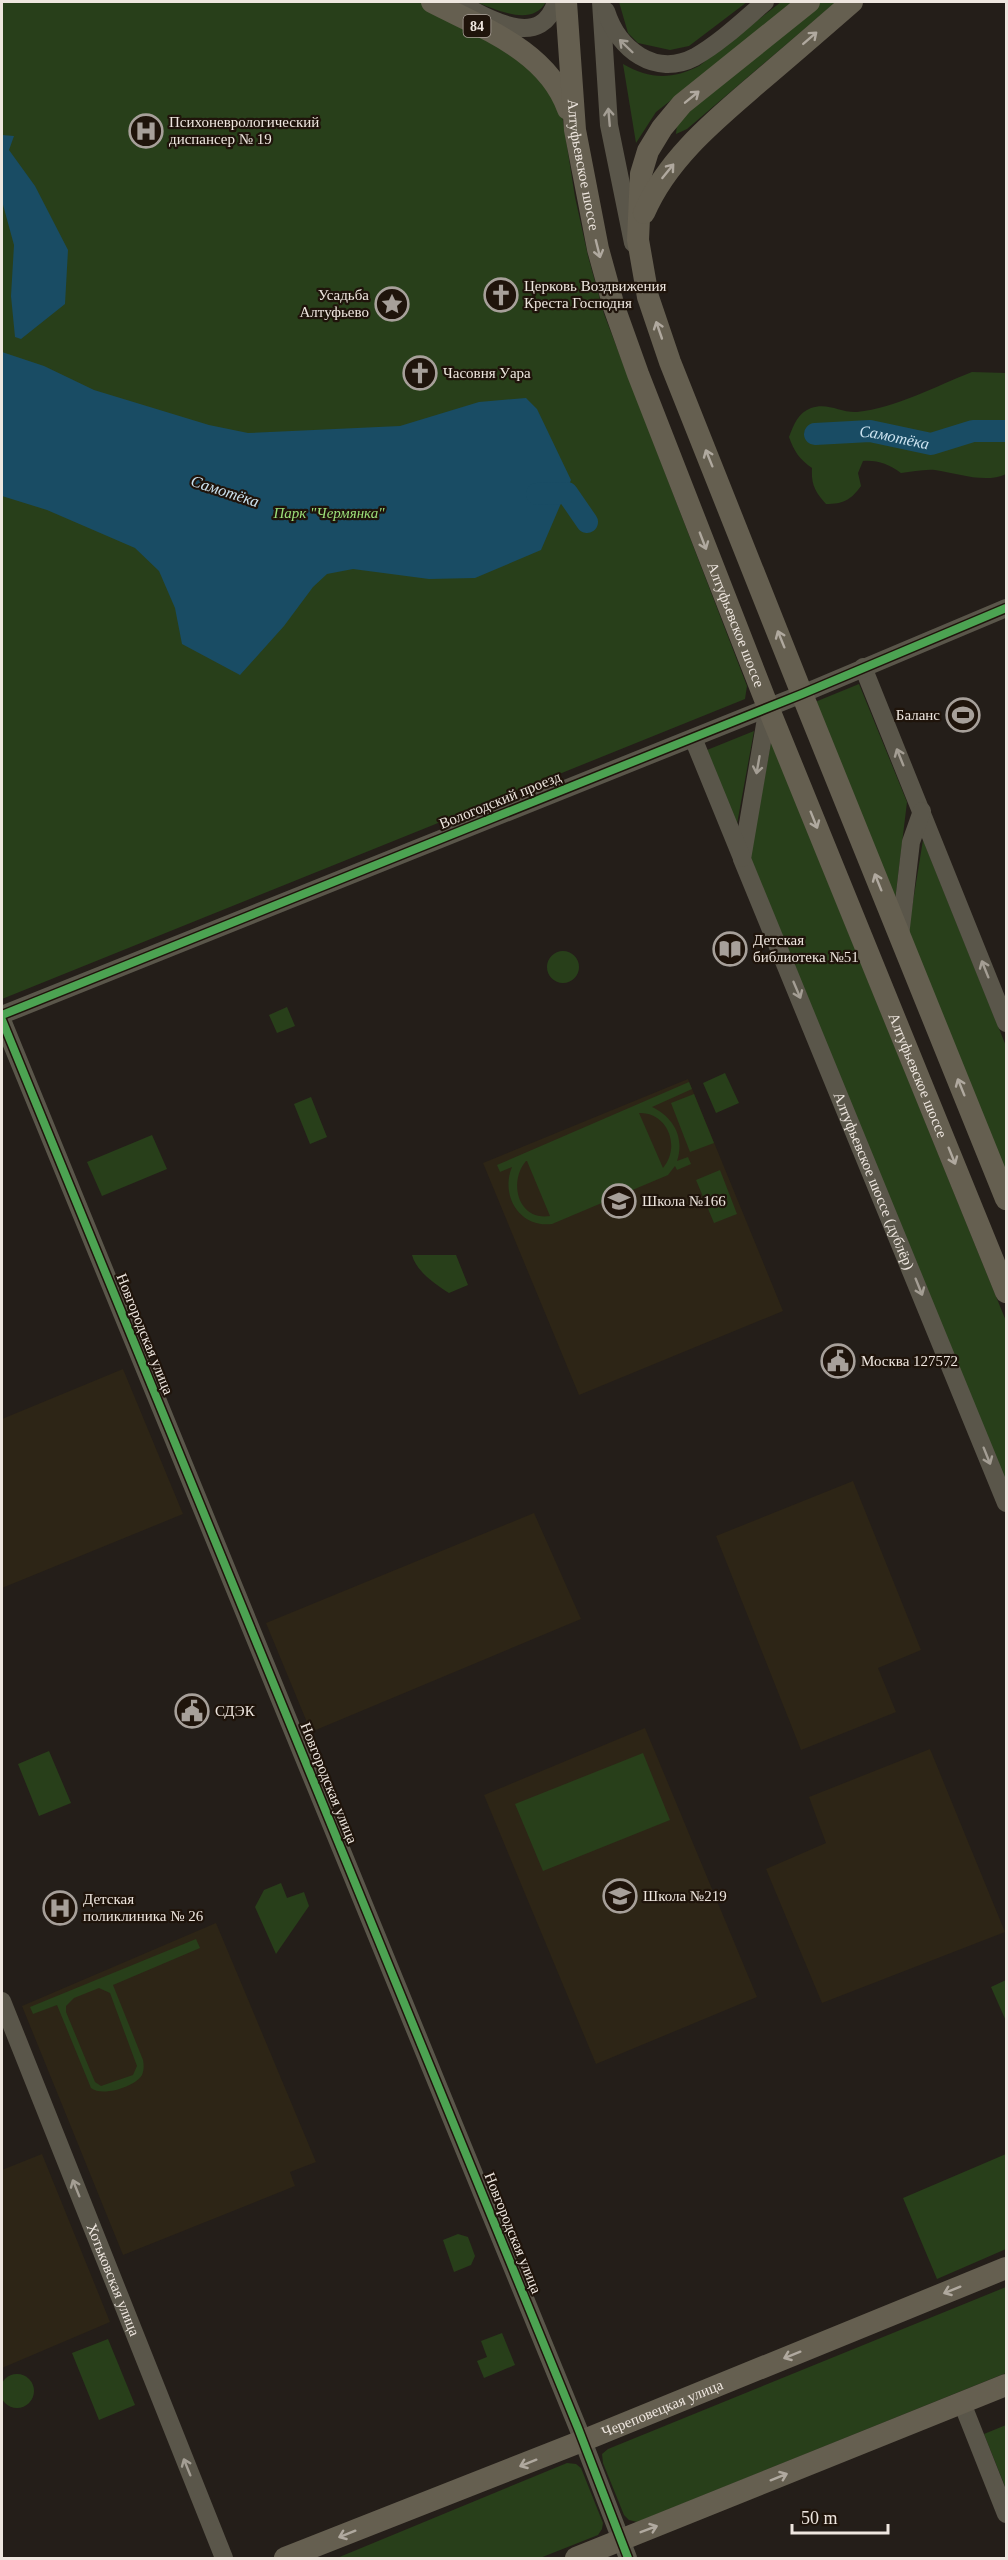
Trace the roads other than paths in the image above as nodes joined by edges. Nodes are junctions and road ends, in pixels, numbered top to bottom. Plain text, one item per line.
1 (432, 2) edge
2 (457, 2) edge
3 (556, 2) edge
4 (566, 2) edge
5 (602, 2) edge
6 (765, 2) edge
7 (809, 2) edge
8 (852, 2) edge
9 (575, 130) junction
10 (640, 222) junction
11 (648, 297) junction
12 (1006, 608) edge
13 (863, 667) junction
14 (802, 694) junction
15 (768, 707) junction
16 (693, 738) junction
17 (922, 811) junction
18 (742, 859) junction
19 (900, 936) junction
20 (2, 1015) edge
21 (2, 1020) edge
22 (1006, 1023) edge
23 (1006, 1199) edge
24 (1006, 1292) edge
25 (1006, 1503) edge
26 (2, 2001) edge
27 (1006, 2268) edge
28 (1006, 2385) edge
29 (962, 2403) junction
30 (582, 2441) junction
31 (1006, 2514) edge
32 (625, 2549) edge
33 (224, 2559) edge
34 (285, 2559) edge
35 (576, 2559) edge

1 - 9 main road, 84
2 - 3 street
4 - 9 main road, Алтуфьевское шоссе
6 -> 5 street
11 -> 5 street
10 -> 7 main road
10 -> 8 main road
9 -> 15 main road, Алтуфьевское шоссе
10 - 11 main road
14 -> 11 main road
12 - 13 street, Вологодский проезд
13 - 14 street, Вологодский проезд
17 -> 13 street
14 - 15 street, Вологодский проезд
19 -> 14 main road
15 - 16 street, Вологодский проезд
15 -> 18 street
15 -> 24 main road, Алтуфьевское шоссе
16 - 18 street, Алтуфьевское шоссе (дублёр)
16 - 20 street, Вологодский проезд
17 - 19 street
22 -> 17 street
18 -> 25 street, Алтуфьевское шоссе (дублёр)
23 -> 19 main road
21 - 30 street, Новгородская улица
33 -> 26 street, Хотьковская улица
27 -> 30 main road, Череповецкая улица
28 - 29 main road
29 - 31 street
32 -> 29 main road
30 - 32 street, Новгородская улица
30 -> 34 main road, Череповецкая улица
32 - 35 main road

